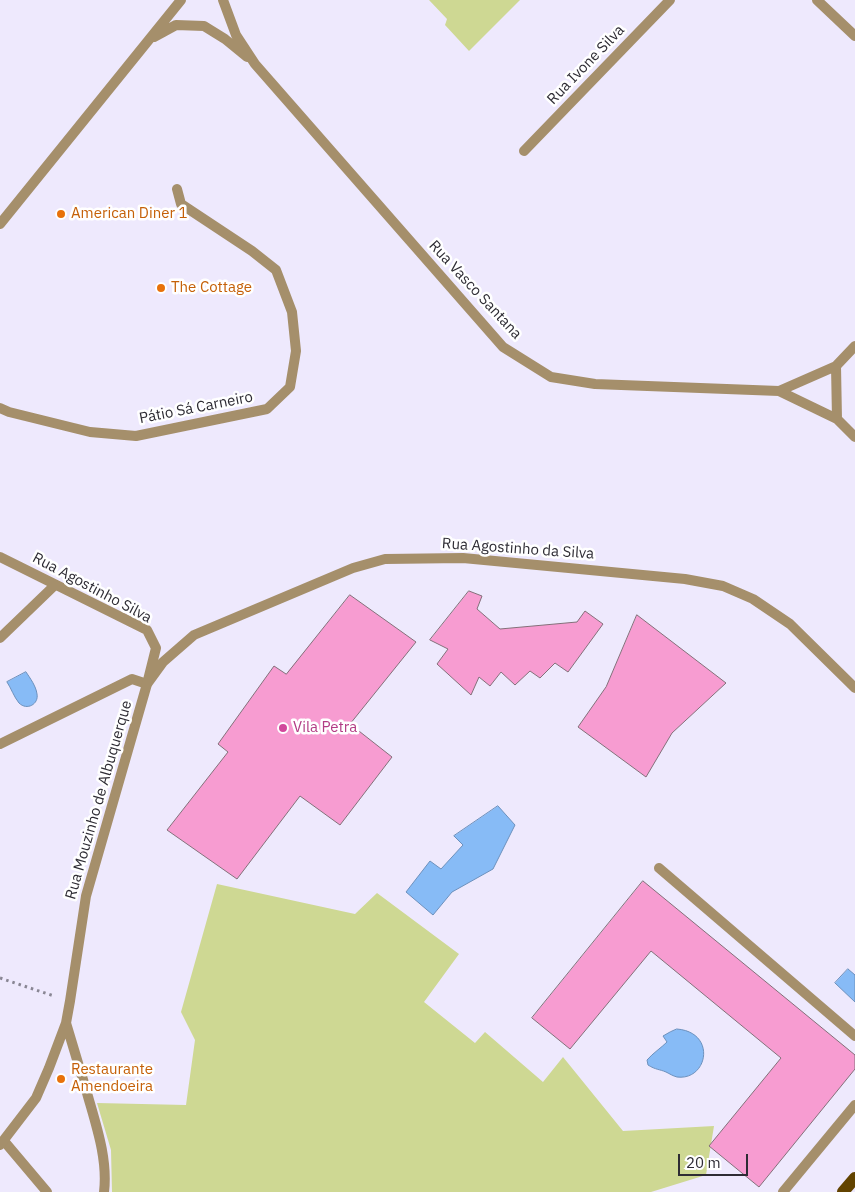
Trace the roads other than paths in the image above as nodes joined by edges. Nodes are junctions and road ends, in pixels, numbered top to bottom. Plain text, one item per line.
1 (181, 0) edge
2 (223, 0) edge
3 (670, 0) edge
4 (817, 0) edge
5 (855, 36) edge
6 (149, 39) junction
7 (255, 64) junction
8 (524, 151) dead end
9 (177, 189) dead end
10 (0, 224) edge
11 (855, 346) edge
12 (836, 366) junction
13 (779, 391) junction
14 (0, 408) edge
15 (837, 420) junction
16 (855, 437) edge
17 (0, 557) edge
18 (55, 585) junction
19 (0, 638) edge
20 (147, 684) junction
21 (855, 688) edge
22 (0, 744) edge
23 (659, 868) dead end
24 (66, 1023) junction
25 (855, 1036) edge
26 (855, 1105) edge
27 (2, 1143) edge
28 (855, 1178) edge
29 (47, 1192) edge
30 (104, 1192) edge
31 (783, 1192) edge
32 (843, 1192) edge

1 - 6 street
2 - 7 street, Rua Vasco Santana
3 - 8 street, Rua Ivone Silva
4 - 5 street
6 - 7 street, Rua Vasco Santana
6 - 10 street
7 - 13 street, Rua Vasco Santana
9 - 14 street, Pátio Sá Carneiro
11 - 12 street
12 - 13 street
12 - 15 street
13 - 15 street, Rua Vasco Santana
15 - 16 street, Rua Vasco Santana
17 - 18 street, Rua Agostinho Silva
18 - 19 street
18 - 20 street, Rua Agostinho Silva
20 - 21 street, Rua Agostinho da Silva
20 - 22 street
20 - 24 street, Rua Mouzinho de Albuquerque
23 - 25 street
24 - 27 street, Rua Mouzinho de Albuquerque
24 - 30 street
26 - 31 street
27 - 29 street
28 - 32 main road

